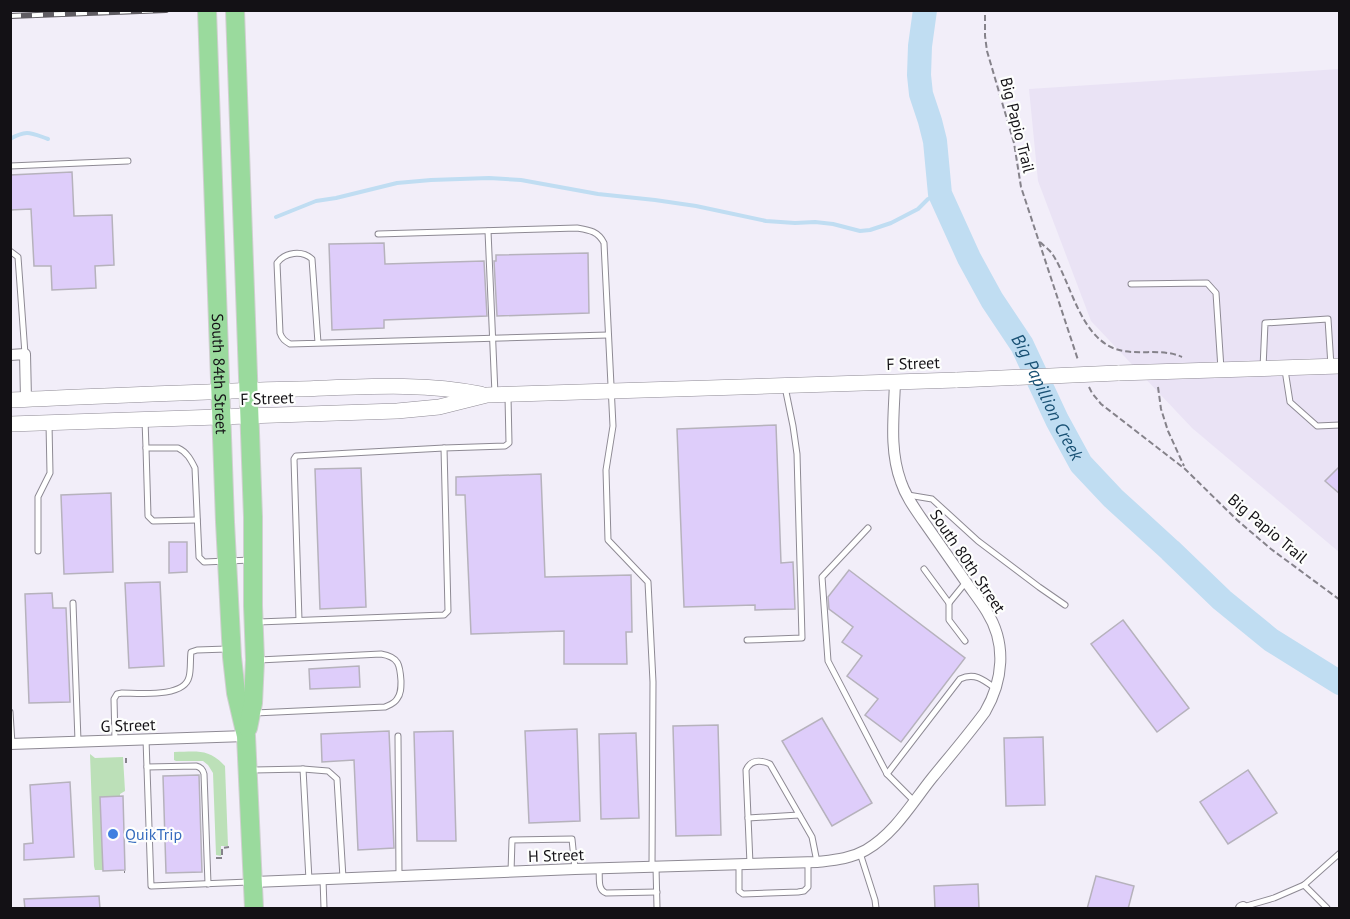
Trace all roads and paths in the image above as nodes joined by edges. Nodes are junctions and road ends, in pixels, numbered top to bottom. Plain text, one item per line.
1 (207, 10) edge
2 (235, 10) edge
3 (986, 15) dead end
4 (129, 161) dead end
5 (10, 166) edge
6 (488, 231) junction
7 (378, 234) dead end
8 (10, 251) edge
9 (1131, 284) dead end
10 (608, 335) junction
11 (492, 337) junction
12 (318, 343) junction
13 (10, 354) edge
14 (25, 354) junction
15 (1184, 358) dead end
16 (1335, 367) edge
17 (1285, 369) junction
18 (1263, 370) junction
19 (1221, 371) junction
20 (895, 382) junction
21 (1158, 384) dead end
22 (785, 385) junction
23 (248, 390) junction
24 (612, 391) junction
25 (221, 392) junction
26 (497, 395) junction
27 (27, 399) junction
28 (10, 400) edge
29 (249, 416) junction
30 (222, 417) junction
31 (144, 420) junction
32 (49, 423) junction
33 (10, 424) edge
34 (1340, 425) edge
35 (146, 448) junction
36 (444, 448) junction
37 (906, 495) junction
38 (197, 520) junction
39 (868, 528) dead end
40 (38, 551) dead end
41 (252, 560) junction
42 (227, 561) junction
43 (924, 569) dead end
44 (966, 582) junction
45 (1340, 600) edge
46 (73, 603) dead end
47 (949, 603) junction
48 (1065, 605) dead end
49 (299, 620) junction
50 (253, 622) junction
51 (747, 640) dead end
52 (965, 641) dead end
53 (232, 650) junction
54 (255, 660) junction
55 (996, 689) junction
56 (10, 712) edge
57 (251, 713) junction
58 (246, 736) junction
59 (398, 736) dead end
60 (146, 739) junction
61 (115, 740) junction
62 (78, 741) junction
63 (11, 744) edge
64 (126, 759) dead end
65 (126, 763) dead end
66 (147, 767) junction
67 (303, 769) junction
68 (248, 770) junction
69 (887, 774) junction
70 (914, 801) junction
71 (799, 815) junction
72 (748, 818) junction
73 (229, 847) dead end
74 (860, 853) junction
75 (1340, 853) edge
76 (216, 858) dead end
77 (812, 862) junction
78 (744, 864) junction
79 (654, 867) junction
80 (575, 869) junction
81 (599, 869) junction
82 (511, 872) junction
83 (399, 876) junction
84 (343, 878) junction
85 (323, 879) junction
86 (309, 880) junction
87 (253, 882) junction
88 (208, 884) junction
89 (1304, 885) junction
90 (657, 892) junction
91 (1242, 908) edge
92 (254, 909) edge
93 (324, 909) edge
94 (657, 909) edge
95 (876, 909) edge
96 (1327, 909) edge

1 - 25 main road, South 84th Street
2 - 23 main road, South 84th Street
3 - 15 path, Big Papio Trail
4 - 5 lane
6 - 7 lane
6 - 10 lane
6 - 11 lane
8 - 14 lane
9 - 19 lane
10 - 11 lane
10 - 24 lane
11 - 12 lane
11 - 26 lane
12 - 12 lane
13 - 14 street
14 - 27 street
16 - 17 street, F Street
16 - 18 lane
17 - 18 street, F Street
17 - 34 lane
18 - 19 street, F Street
19 - 20 street, F Street, bridge
20 - 22 street, F Street
20 - 37 street, South 80th Street
21 - 45 path, Big Papio Trail
22 - 24 street, F Street
22 - 51 lane
23 - 25 street, F Street
23 - 26 street, F Street
23 - 29 main road, South 84th Street
24 - 26 street, F Street
24 - 79 lane
25 - 27 street, F Street
25 - 30 main road, South 84th Street
26 - 29 street, F Street
26 - 36 lane
27 - 28 street, F Street
29 - 30 street, F Street
29 - 41 main road, South 84th Street
30 - 31 street, F Street
30 - 42 main road, South 84th Street
31 - 32 street, F Street
31 - 35 lane
32 - 33 street, F Street
32 - 40 lane
35 - 38 lane
35 - 38 lane
36 - 49 lane
36 - 49 lane
37 - 44 street, South 80th Street
37 - 48 lane
38 - 42 lane
39 - 69 lane
41 - 42 lane
41 - 50 main road, South 84th Street
42 - 53 main road, South 84th Street
43 - 47 lane
44 - 47 lane
44 - 55 street, South 80th Street
46 - 62 lane
47 - 52 lane
49 - 50 lane
50 - 54 main road, South 84th Street
53 - 58 main road, South 84th Street
53 - 61 lane
54 - 57 main road, South 84th Street
54 - 57 lane
55 - 69 lane
55 - 70 street, South 80th Street
56 - 63 lane
57 - 58 main road, South 84th Street
58 - 60 street, G Street
58 - 68 main road, South 84th Street
59 - 83 lane
60 - 61 street, G Street
60 - 66 lane
61 - 62 street, G Street
62 - 63 street, G Street
64 - 65 path
66 - 88 lane
66 - 88 lane
67 - 68 lane
67 - 84 lane
67 - 86 lane
68 - 87 main road, South 84th Street
69 - 70 lane
70 - 74 street, South 80th Street
71 - 72 lane
71 - 72 lane
71 - 77 lane
72 - 78 lane
73 - 76 path
74 - 77 street, H Street
74 - 95 lane
75 - 89 lane
77 - 78 street, H Street
77 - 78 lane
78 - 79 street, H Street
79 - 81 street, H Street
79 - 90 lane
80 - 81 street, H Street
80 - 82 street, H Street
80 - 82 lane
81 - 90 lane
82 - 83 street, H Street
83 - 84 street, H Street
84 - 85 street, H Street
85 - 86 street, H Street
85 - 93 lane
86 - 87 street, H Street
87 - 88 lane
87 - 92 main road, South 84th Street
89 - 91 lane
89 - 96 lane
90 - 94 lane

